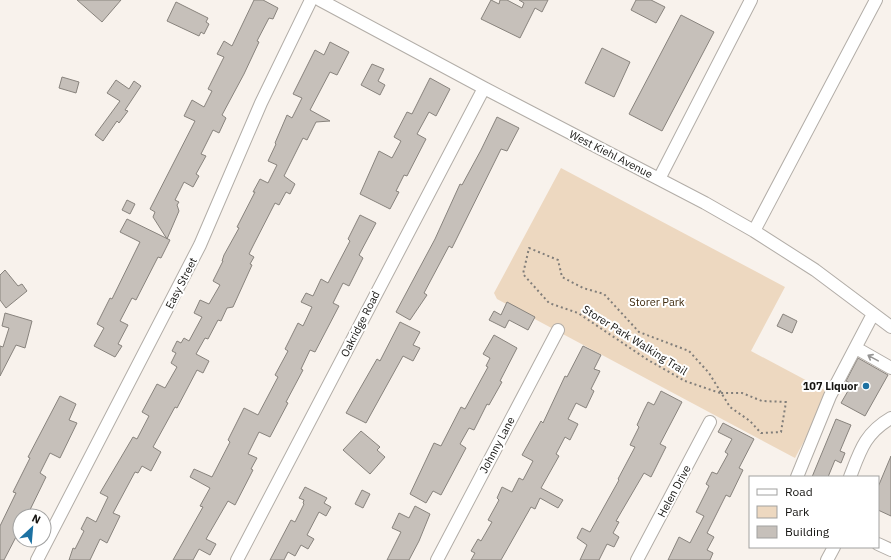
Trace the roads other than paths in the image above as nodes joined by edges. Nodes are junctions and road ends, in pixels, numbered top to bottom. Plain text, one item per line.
1 (311, 0) edge
2 (320, 0) edge
3 (751, 0) edge
4 (876, 0) edge
5 (484, 88) junction
6 (659, 180) junction
7 (754, 231) junction
8 (873, 314) junction
9 (891, 326) edge
10 (558, 330) dead end
11 (856, 348) junction
12 (891, 368) edge
13 (891, 418) edge
14 (710, 422) dead end
15 (797, 476) edge
16 (850, 476) edge
17 (879, 544) edge
18 (833, 548) edge
19 (891, 550) edge
20 (37, 560) edge
21 (237, 560) edge
22 (437, 560) edge
23 (637, 560) edge
24 (827, 560) edge

1 - 20 street, Easy Street
2 - 5 street, West Kiehl Avenue
3 - 6 street
4 - 7 street
5 - 6 street, West Kiehl Avenue
5 - 21 street, Oakridge Road
6 - 7 street, West Kiehl Avenue
7 - 8 street, West Kiehl Avenue
8 - 9 street, West Kiehl Avenue
8 - 11 street
10 - 22 street, Johnny Lane
12 -> 11 street
11 - 15 street
13 - 16 street
14 - 23 street, Helen Drive
17 - 19 street
18 - 24 street

